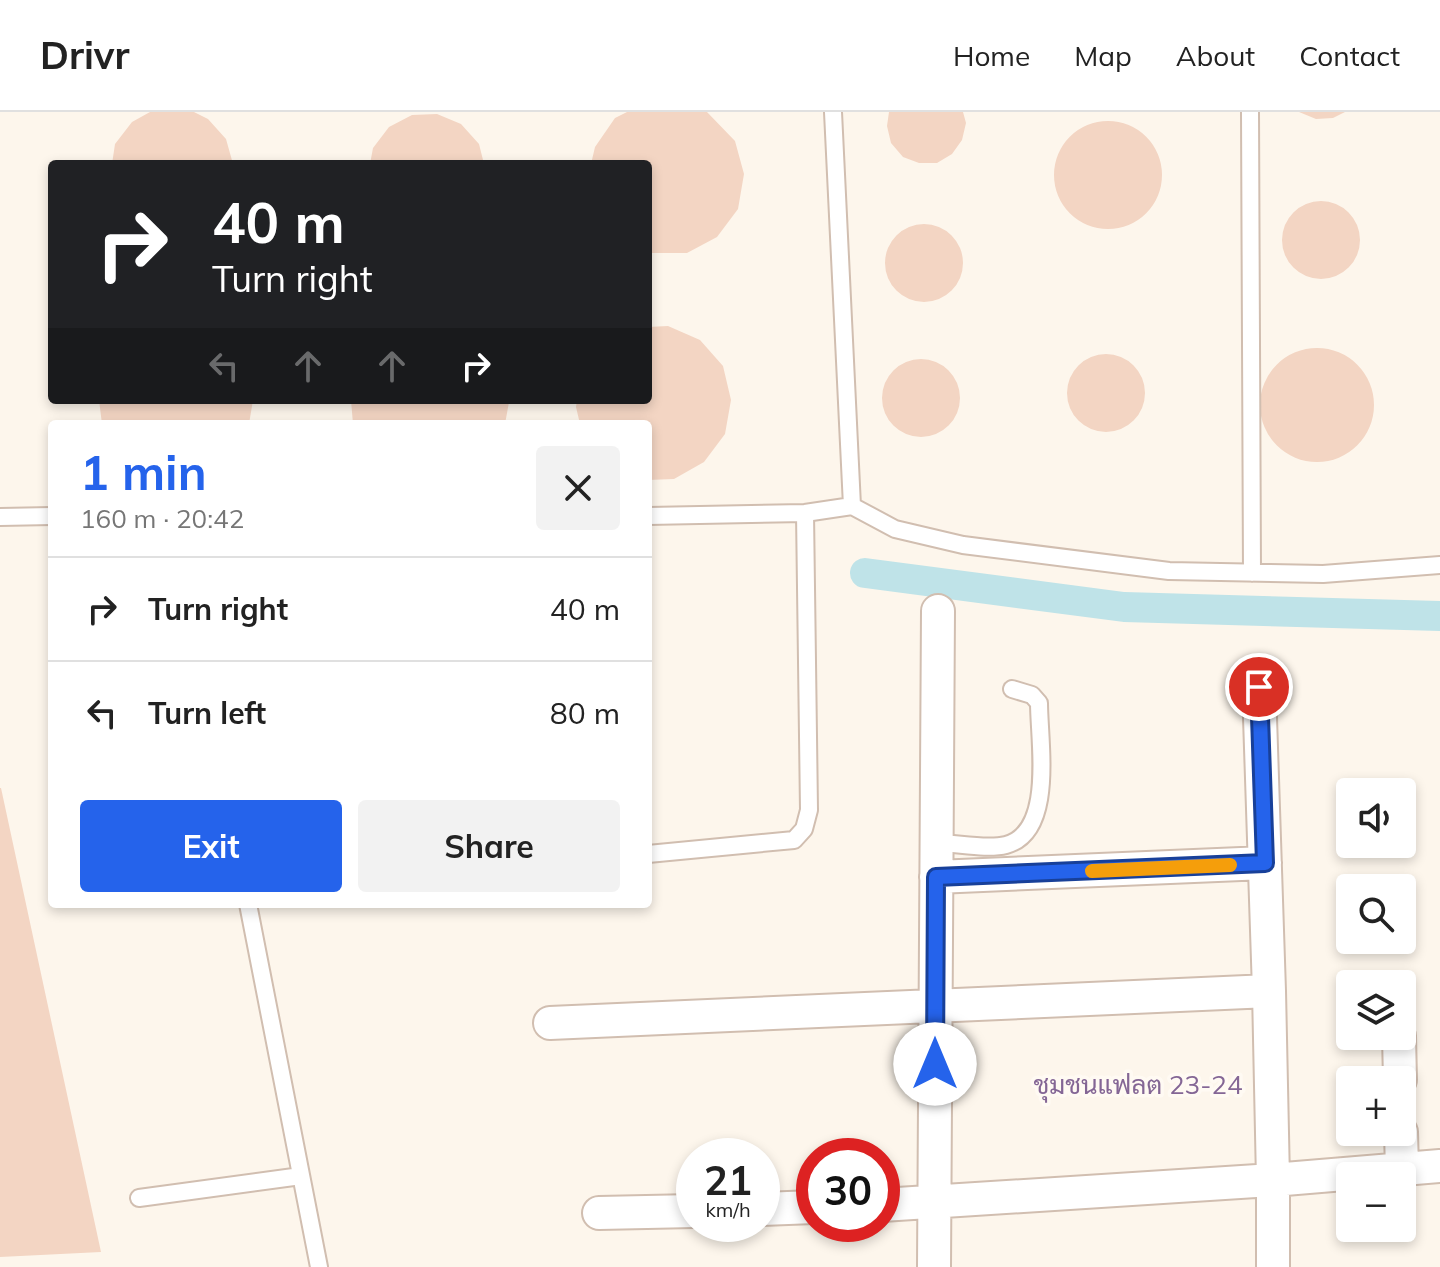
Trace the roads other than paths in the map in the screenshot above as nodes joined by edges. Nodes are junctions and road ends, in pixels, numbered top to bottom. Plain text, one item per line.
1 (833, 112) edge
2 (1250, 112) edge
3 (852, 506) junction
4 (805, 513) junction
5 (48, 516) edge
6 (652, 516) edge
7 (0, 517) edge
8 (1440, 565) edge
9 (1252, 573) junction
10 (938, 611) dead end
11 (1259, 687) dead end
12 (1012, 689) dead end
13 (937, 843) junction
14 (652, 854) edge
15 (1265, 863) junction
16 (936, 877) junction
17 (249, 908) edge
18 (1269, 991) junction
19 (935, 1008) junction
20 (550, 1023) dead end
21 (1440, 1166) edge
22 (1416, 1169) edge
23 (1336, 1175) edge
24 (301, 1176) junction
25 (1273, 1180) junction
26 (139, 1198) dead end
27 (934, 1204) junction
28 (900, 1205) edge
29 (676, 1211) edge
30 (599, 1213) dead end
31 (319, 1267) edge
32 (934, 1267) edge
33 (1273, 1267) edge

1 - 3 lane
2 - 9 lane
3 - 4 lane
3 - 9 lane
4 - 6 lane
4 - 14 lane
5 - 7 lane
8 - 9 lane
10 - 13 street
11 - 15 street
12 - 13 lane
13 - 16 street
15 - 16 street
15 - 18 street
16 - 19 street
17 - 24 lane
18 - 19 street
18 - 25 street
19 - 20 street
19 - 27 street
21 - 22 street
23 - 25 street
24 - 26 lane
24 - 31 lane
25 - 27 street
25 - 33 street
27 - 28 street
27 - 32 street
29 - 30 street

